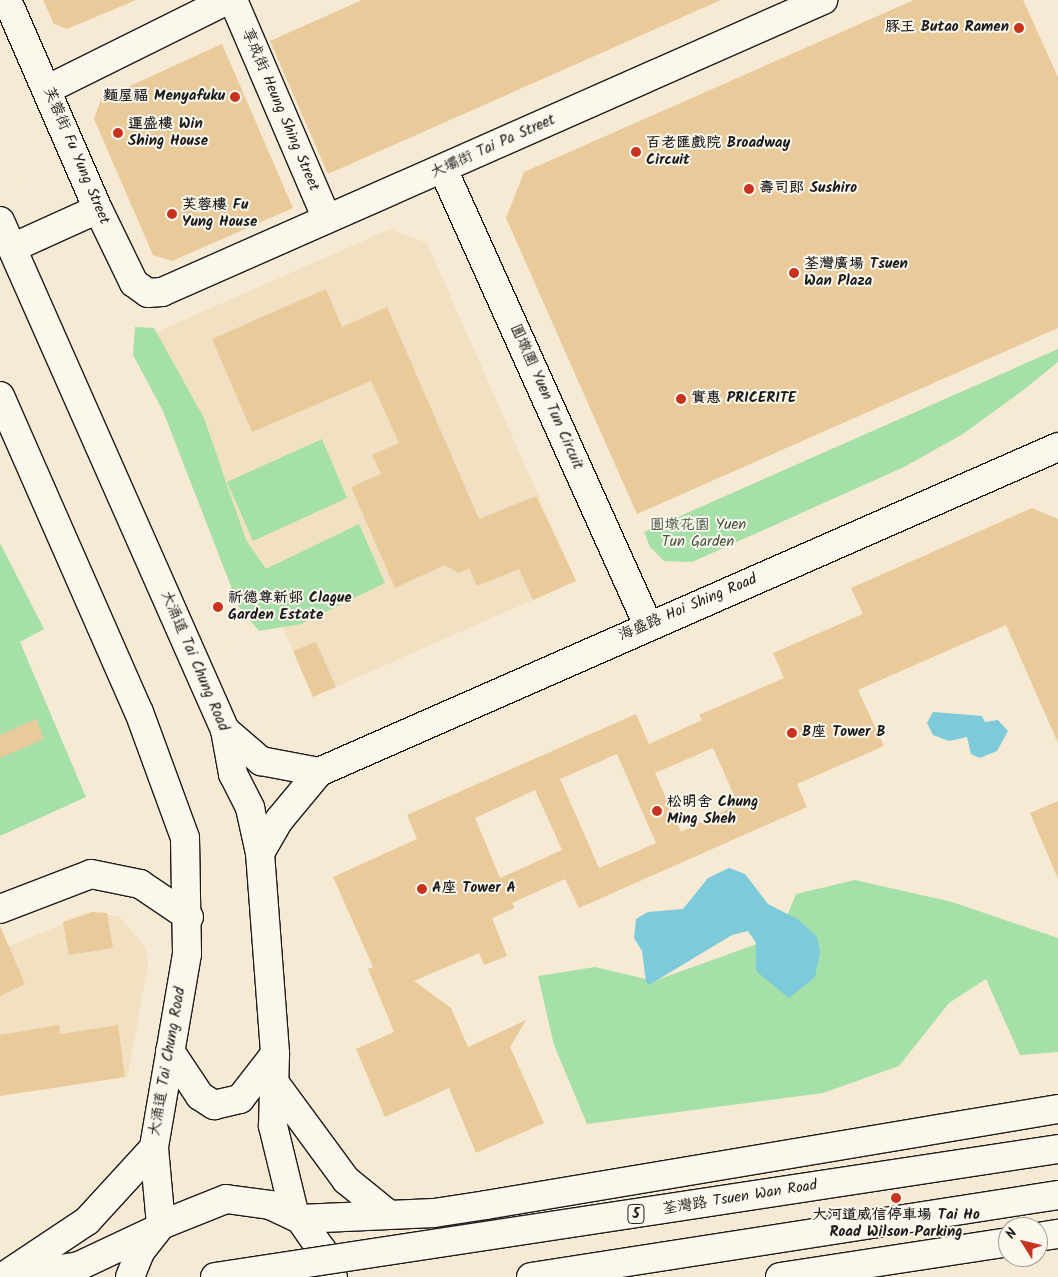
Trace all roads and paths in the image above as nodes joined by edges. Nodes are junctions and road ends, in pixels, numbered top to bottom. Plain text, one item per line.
1 (8, 0) edge
2 (227, 0) edge
3 (233, 0) edge
4 (823, 0) edge
5 (48, 89) junction
6 (443, 169) junction
7 (98, 209) junction
8 (327, 219) junction
9 (0, 221) edge
10 (12, 248) junction
11 (162, 292) joint
12 (0, 396) edge
13 (1058, 447) edge
14 (648, 625) junction
15 (225, 730) junction
16 (319, 772) junction
17 (260, 853) junction
18 (0, 909) edge
19 (189, 917) junction
20 (170, 1051) junction
21 (275, 1054) junction
22 (277, 1086) junction
23 (1058, 1109) edge
24 (154, 1148) junction
25 (1058, 1149) edge
26 (1058, 1195) edge
27 (388, 1214) junction
28 (298, 1217) junction
29 (158, 1228) junction
30 (998, 1244) edge
31 (3, 1277) edge
32 (13, 1277) edge
33 (130, 1277) edge
34 (215, 1277) edge
35 (333, 1277) edge
36 (531, 1277) edge
37 (780, 1277) edge

1 - 5 main road, 芙蓉街 Fu Yung Street
2 - 5 main road
3 - 8 main road, 享成街 Heung Shing Street
4 - 6 main road, 大壩街 Tai Pa Street
5 - 7 main road, 芙蓉街 Fu Yung Street
6 - 8 main road, 大壩街 Tai Pa Street
6 - 14 main road, 圓墩圍 Yuen Tun Circuit
7 - 10 main road
7 - 11 main road, 芙蓉街 Fu Yung Street
8 - 11 main road, 大壩街 Tai Pa Street
9 - 10 main road, 大涌道 Tai Chung Road
10 - 15 main road, 大涌道 Tai Chung Road
12 - 19 main road, 大涌道 Tai Chung Road
13 - 14 main road, 海盛路 Hoi Shing Road
14 - 16 main road, 海盛路 Hoi Shing Road
15 - 16 main road
15 - 17 main road, 大涌道 Tai Chung Road
16 - 17 main road, 海盛路 Hoi Shing Road
17 - 21 main road, 大涌道 Tai Chung Road
18 - 19 main road
19 - 20 main road, 大涌道 Tai Chung Road
20 - 21 main road
20 - 24 main road, 大涌道 Tai Chung Road
21 - 22 main road, 大涌道 Tai Chung Road
22 - 27 main road
22 - 28 main road, 大涌道 Tai Chung Road
23 - 27 main road
24 - 29 main road, 大涌道 Tai Chung Road
24 - 31 main road
25 - 34 main road, 荃灣路 Tsuen Wan Road / 5, bridge
26 - 36 main road
27 - 28 main road
28 - 29 main road
28 - 35 main road
29 - 32 main road
29 - 33 main road
30 - 37 main road

